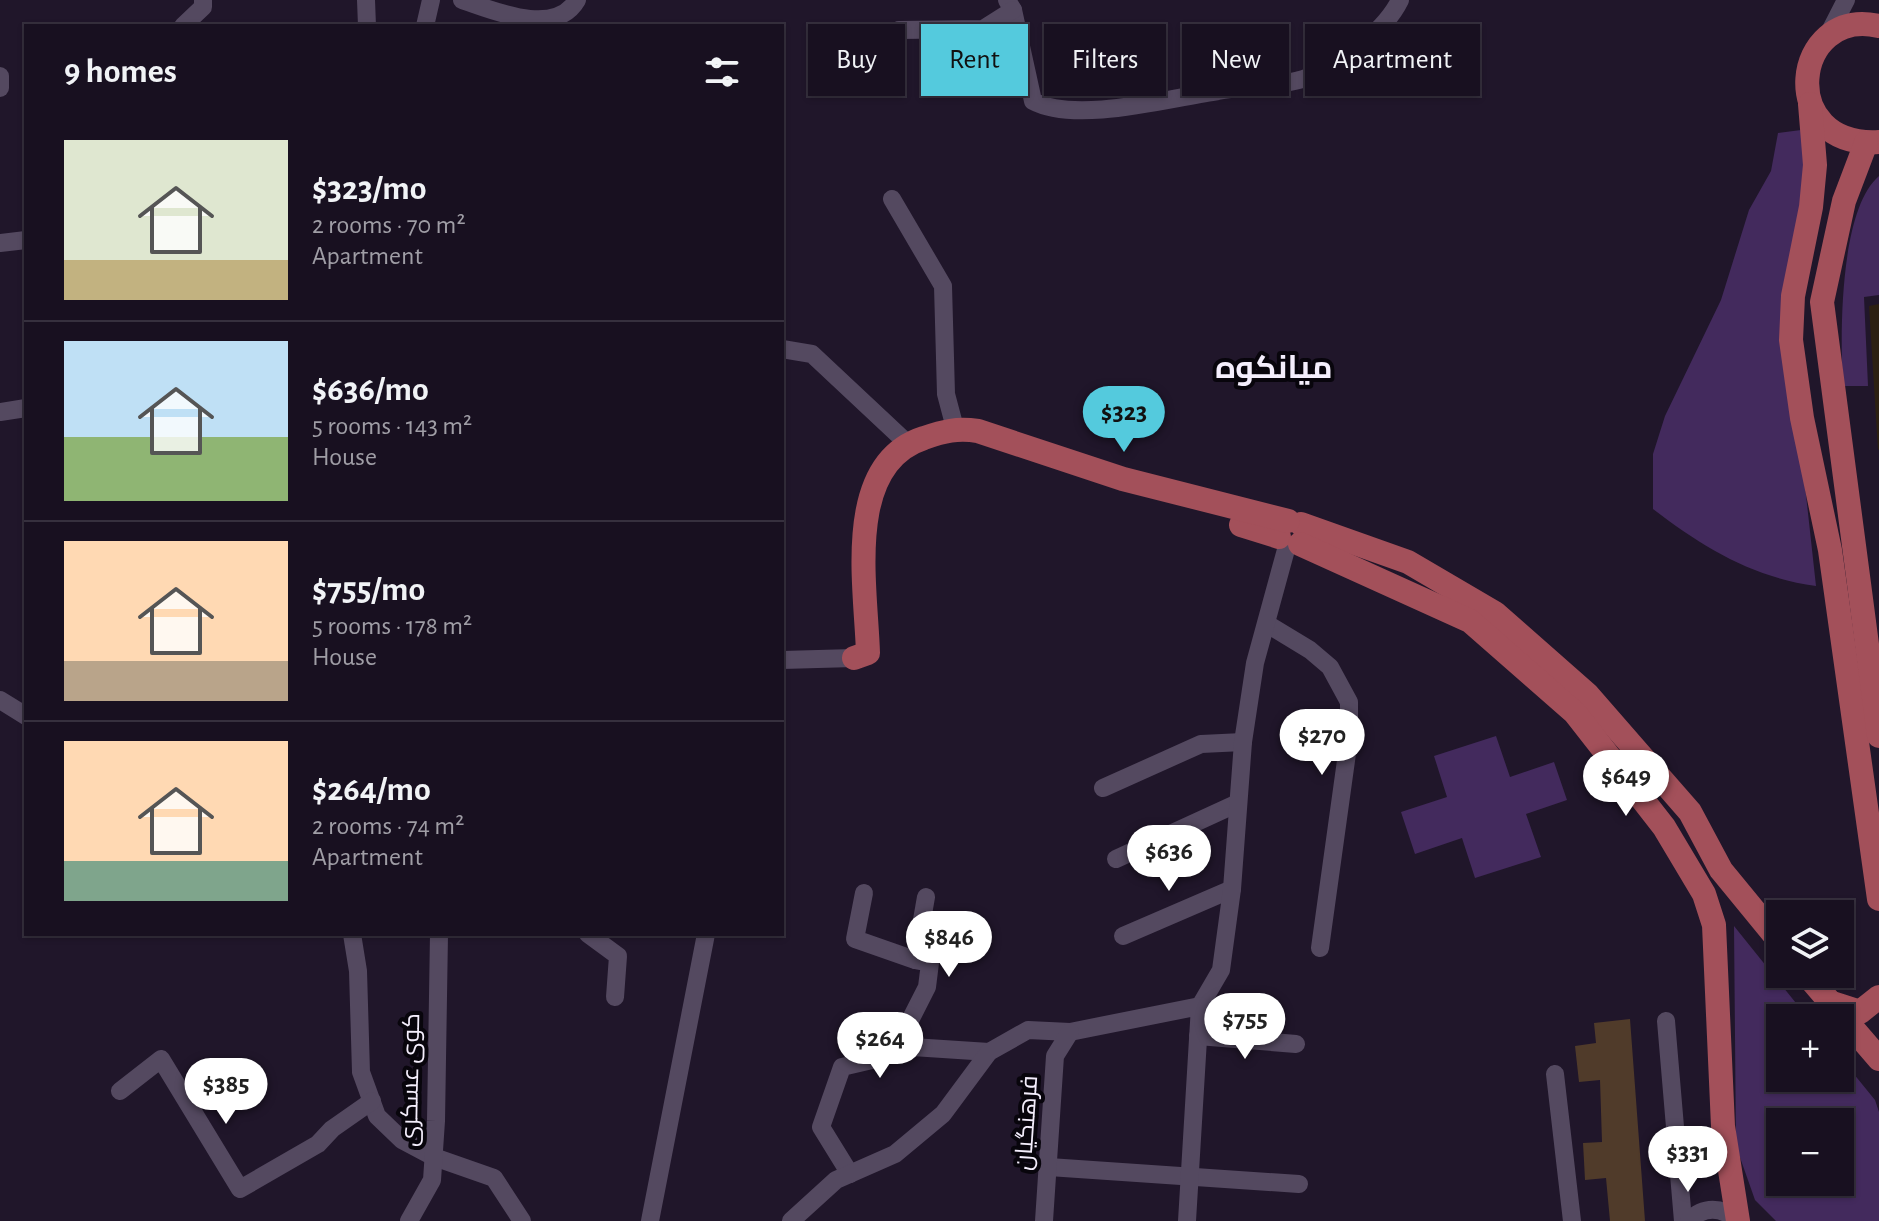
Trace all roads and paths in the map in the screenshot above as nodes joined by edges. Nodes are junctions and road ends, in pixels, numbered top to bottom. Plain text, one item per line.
1 (203, 0) edge
2 (366, 0) edge
3 (431, 0) edge
4 (462, 0) edge
5 (577, 0) edge
6 (1400, 0) edge
7 (1846, 0) edge
8 (1010, 5) edge
9 (185, 24) edge
10 (367, 24) edge
11 (425, 24) edge
12 (1879, 26) edge
13 (905, 30) edge
14 (1826, 39) junction
15 (0, 76) edge
16 (0, 88) edge
17 (1810, 104) junction
18 (1872, 142) edge
19 (892, 199) dead end
20 (24, 240) edge
21 (0, 243) edge
22 (784, 349) edge
23 (24, 408) edge
24 (0, 412) edge
25 (955, 428) junction
26 (907, 443) junction
27 (1291, 534) junction
28 (1267, 624) junction
29 (854, 658) joint
30 (784, 660) edge
31 (0, 700) edge
32 (24, 715) edge
33 (1879, 736) edge
34 (1243, 742) junction
35 (1103, 788) dead end
36 (1238, 803) junction
37 (1116, 859) dead end
38 (1232, 889) junction
39 (864, 893) dead end
40 (926, 897) dead end
41 (1879, 899) edge
42 (1766, 925) edge
43 (352, 936) edge
44 (439, 936) edge
45 (591, 936) edge
46 (706, 936) edge
47 (1123, 936) dead end
48 (1320, 948) dead end
49 (915, 960) junction
50 (1817, 988) edge
51 (615, 997) dead end
52 (1879, 997) edge
53 (1828, 1001) junction
54 (1200, 1006) junction
55 (1666, 1021) dead end
56 (1070, 1032) junction
57 (1198, 1036) junction
58 (1296, 1044) dead end
59 (897, 1046) junction
60 (989, 1052) junction
61 (1879, 1059) edge
62 (1555, 1074) dead end
63 (120, 1091) dead end
64 (372, 1101) junction
65 (434, 1157) junction
66 (1049, 1167) junction
67 (850, 1174) junction
68 (1190, 1175) junction
69 (1299, 1184) dead end
70 (409, 1221) edge
71 (522, 1221) edge
72 (650, 1221) edge
73 (791, 1221) edge
74 (1044, 1221) edge
75 (1187, 1221) edge
76 (1572, 1221) edge
77 (1683, 1221) edge
78 (1689, 1221) edge
79 (1737, 1221) edge

1 - 9 street
2 - 10 street
3 - 11 street
4 - 5 street
6 - 8 street
7 - 14 street
8 - 13 street
12 - 14 main road
14 - 17 main road
15 - 16 street
17 - 18 main road
17 - 41 main road
18 - 33 main road
19 - 25 street
20 - 21 street
22 - 26 street
23 - 24 street
25 - 26 main road
25 - 27 main road
26 - 29 main road
27 - 28 street
27 - 42 main road
27 - 79 main road
28 - 34 street
28 - 48 street
29 - 30 street
31 - 32 street
34 - 35 street
34 - 36 street
36 - 37 street
36 - 38 street
38 - 47 street
38 - 54 street
39 - 49 street
40 - 49 street
43 - 64 street
44 - 65 street, کوی عسکری
45 - 51 street
46 - 72 street
49 - 59 street
50 - 53 main road
52 - 53 main road
53 - 61 main road
54 - 56 street
54 - 57 street
55 - 77 street
56 - 60 street
56 - 66 street, فرهنگیان
57 - 58 street
57 - 68 street
59 - 60 street
59 - 67 street
60 - 67 street
62 - 76 street
63 - 64 street
64 - 65 street
65 - 70 street, کوی عسکری
65 - 71 street
66 - 68 street
66 - 74 street, فرهنگیان
67 - 73 street
68 - 69 street
68 - 75 street
78 - 79 street

